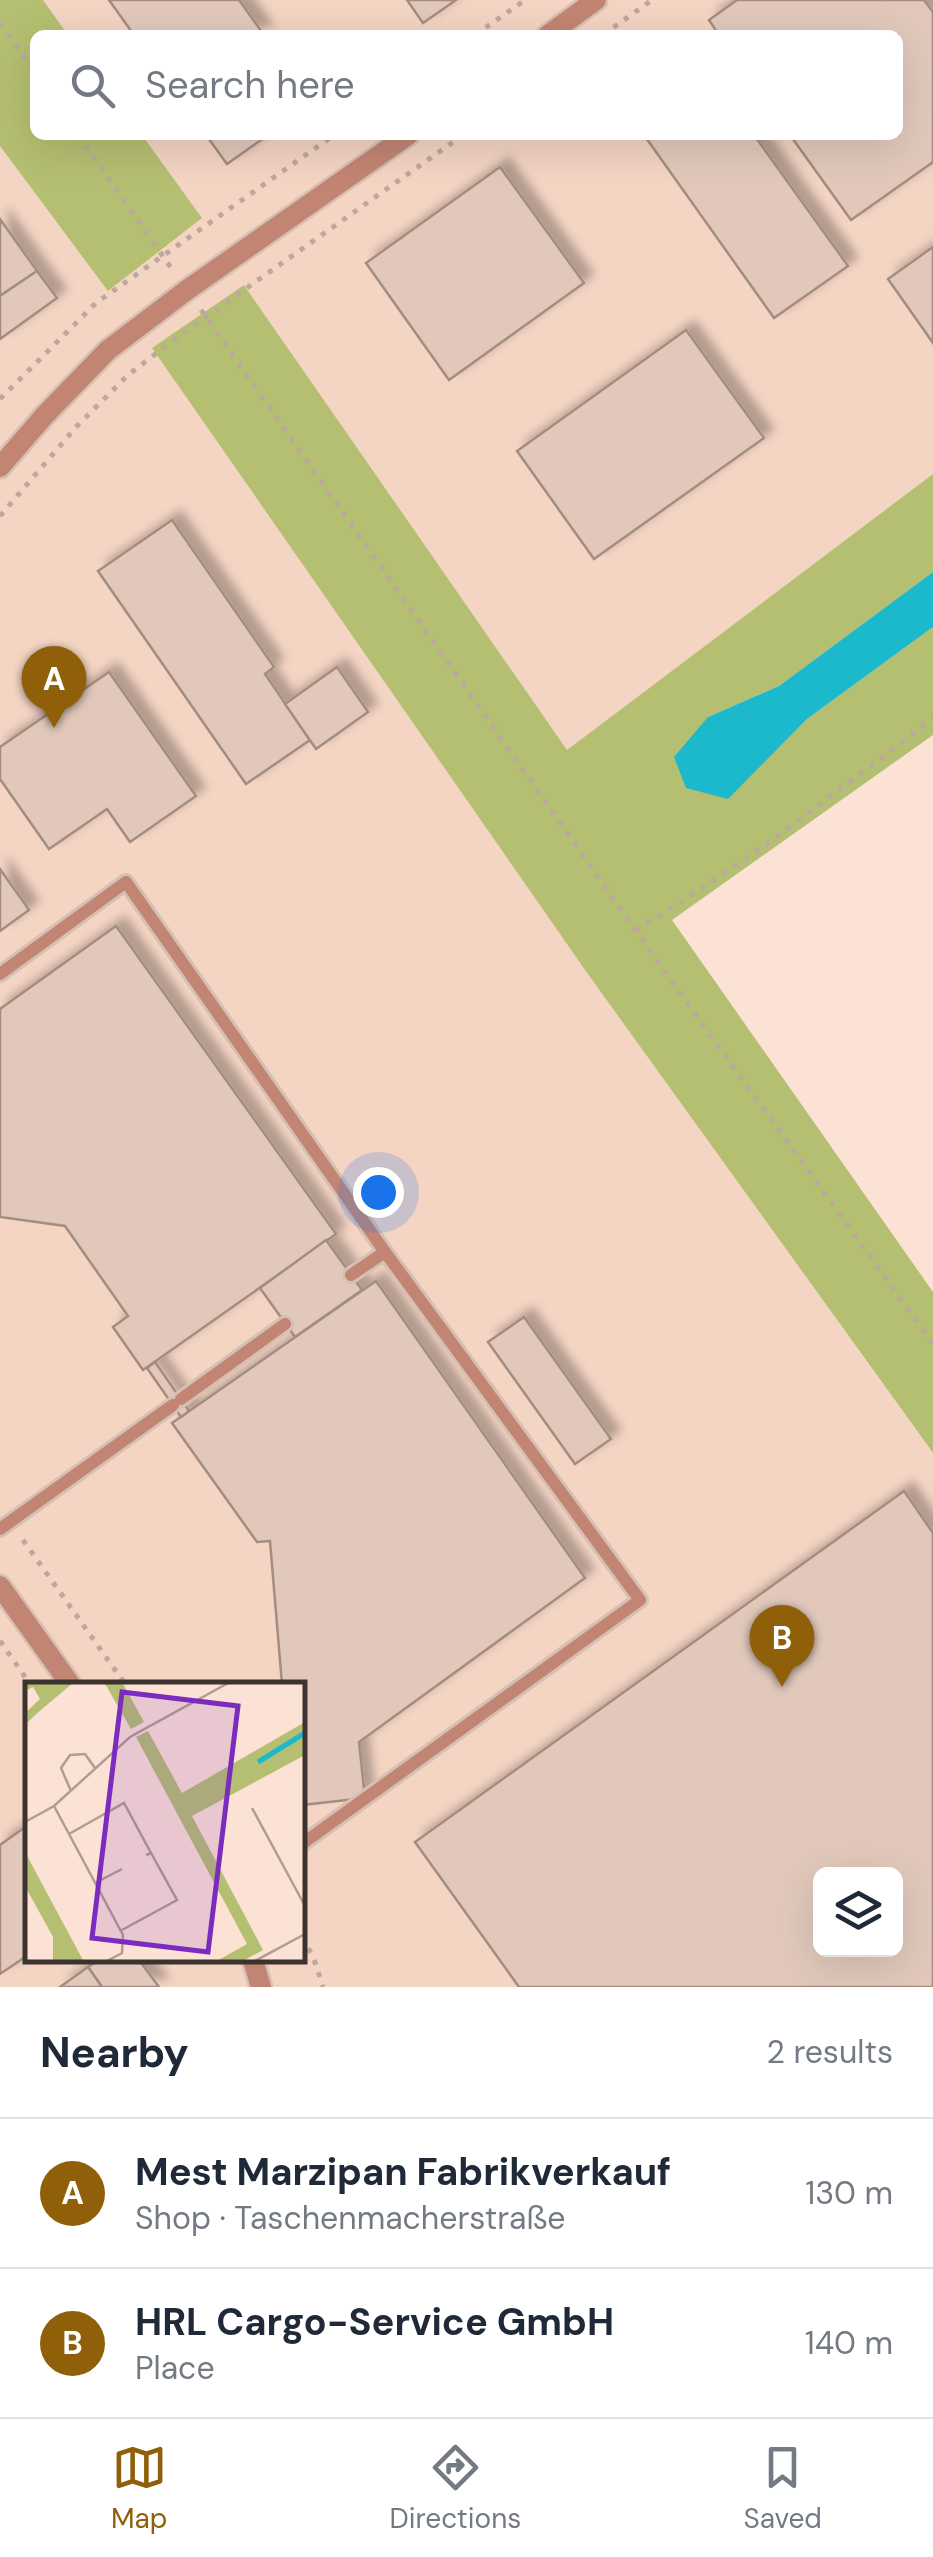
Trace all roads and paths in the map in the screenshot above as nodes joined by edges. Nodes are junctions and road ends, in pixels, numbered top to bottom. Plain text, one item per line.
1 (525, 0) edge
2 (596, 0) edge
3 (652, 0) edge
4 (0, 23) edge
5 (483, 30) edge
6 (555, 30) edge
7 (610, 30) edge
8 (30, 66) edge
9 (81, 140) edge
10 (327, 140) edge
11 (401, 140) edge
12 (456, 140) edge
13 (162, 256) junction
14 (187, 290) junction
15 (206, 317) junction
16 (0, 400) edge
17 (0, 468) edge
18 (0, 516) edge
19 (933, 718) edge
20 (635, 930) junction
21 (0, 974) edge
22 (384, 1252) junction
23 (351, 1275) dead end
24 (285, 1324) dead end
25 (933, 1344) edge
26 (5, 1526) edge
27 (0, 1586) edge
28 (0, 1642) edge
29 (29, 1682) edge
30 (69, 1682) edge
31 (123, 1682) edge
32 (305, 1842) edge
33 (305, 1942) edge
34 (254, 1962) edge
35 (262, 1987) edge
36 (322, 1987) edge

1 - 5 path
2 - 6 street
3 - 7 path
4 - 8 path
9 - 13 path
10 - 13 path
11 - 14 street
12 - 15 path
13 - 14 path
13 - 16 path
14 - 15 path
14 - 17 street
15 - 18 path
15 - 20 path
19 - 20 path
20 - 25 path
21 - 22 lane
22 - 23 lane
22 - 32 lane
24 - 26 lane
26 - 31 path
27 - 30 street
28 - 29 path
33 - 36 path
34 - 35 street

